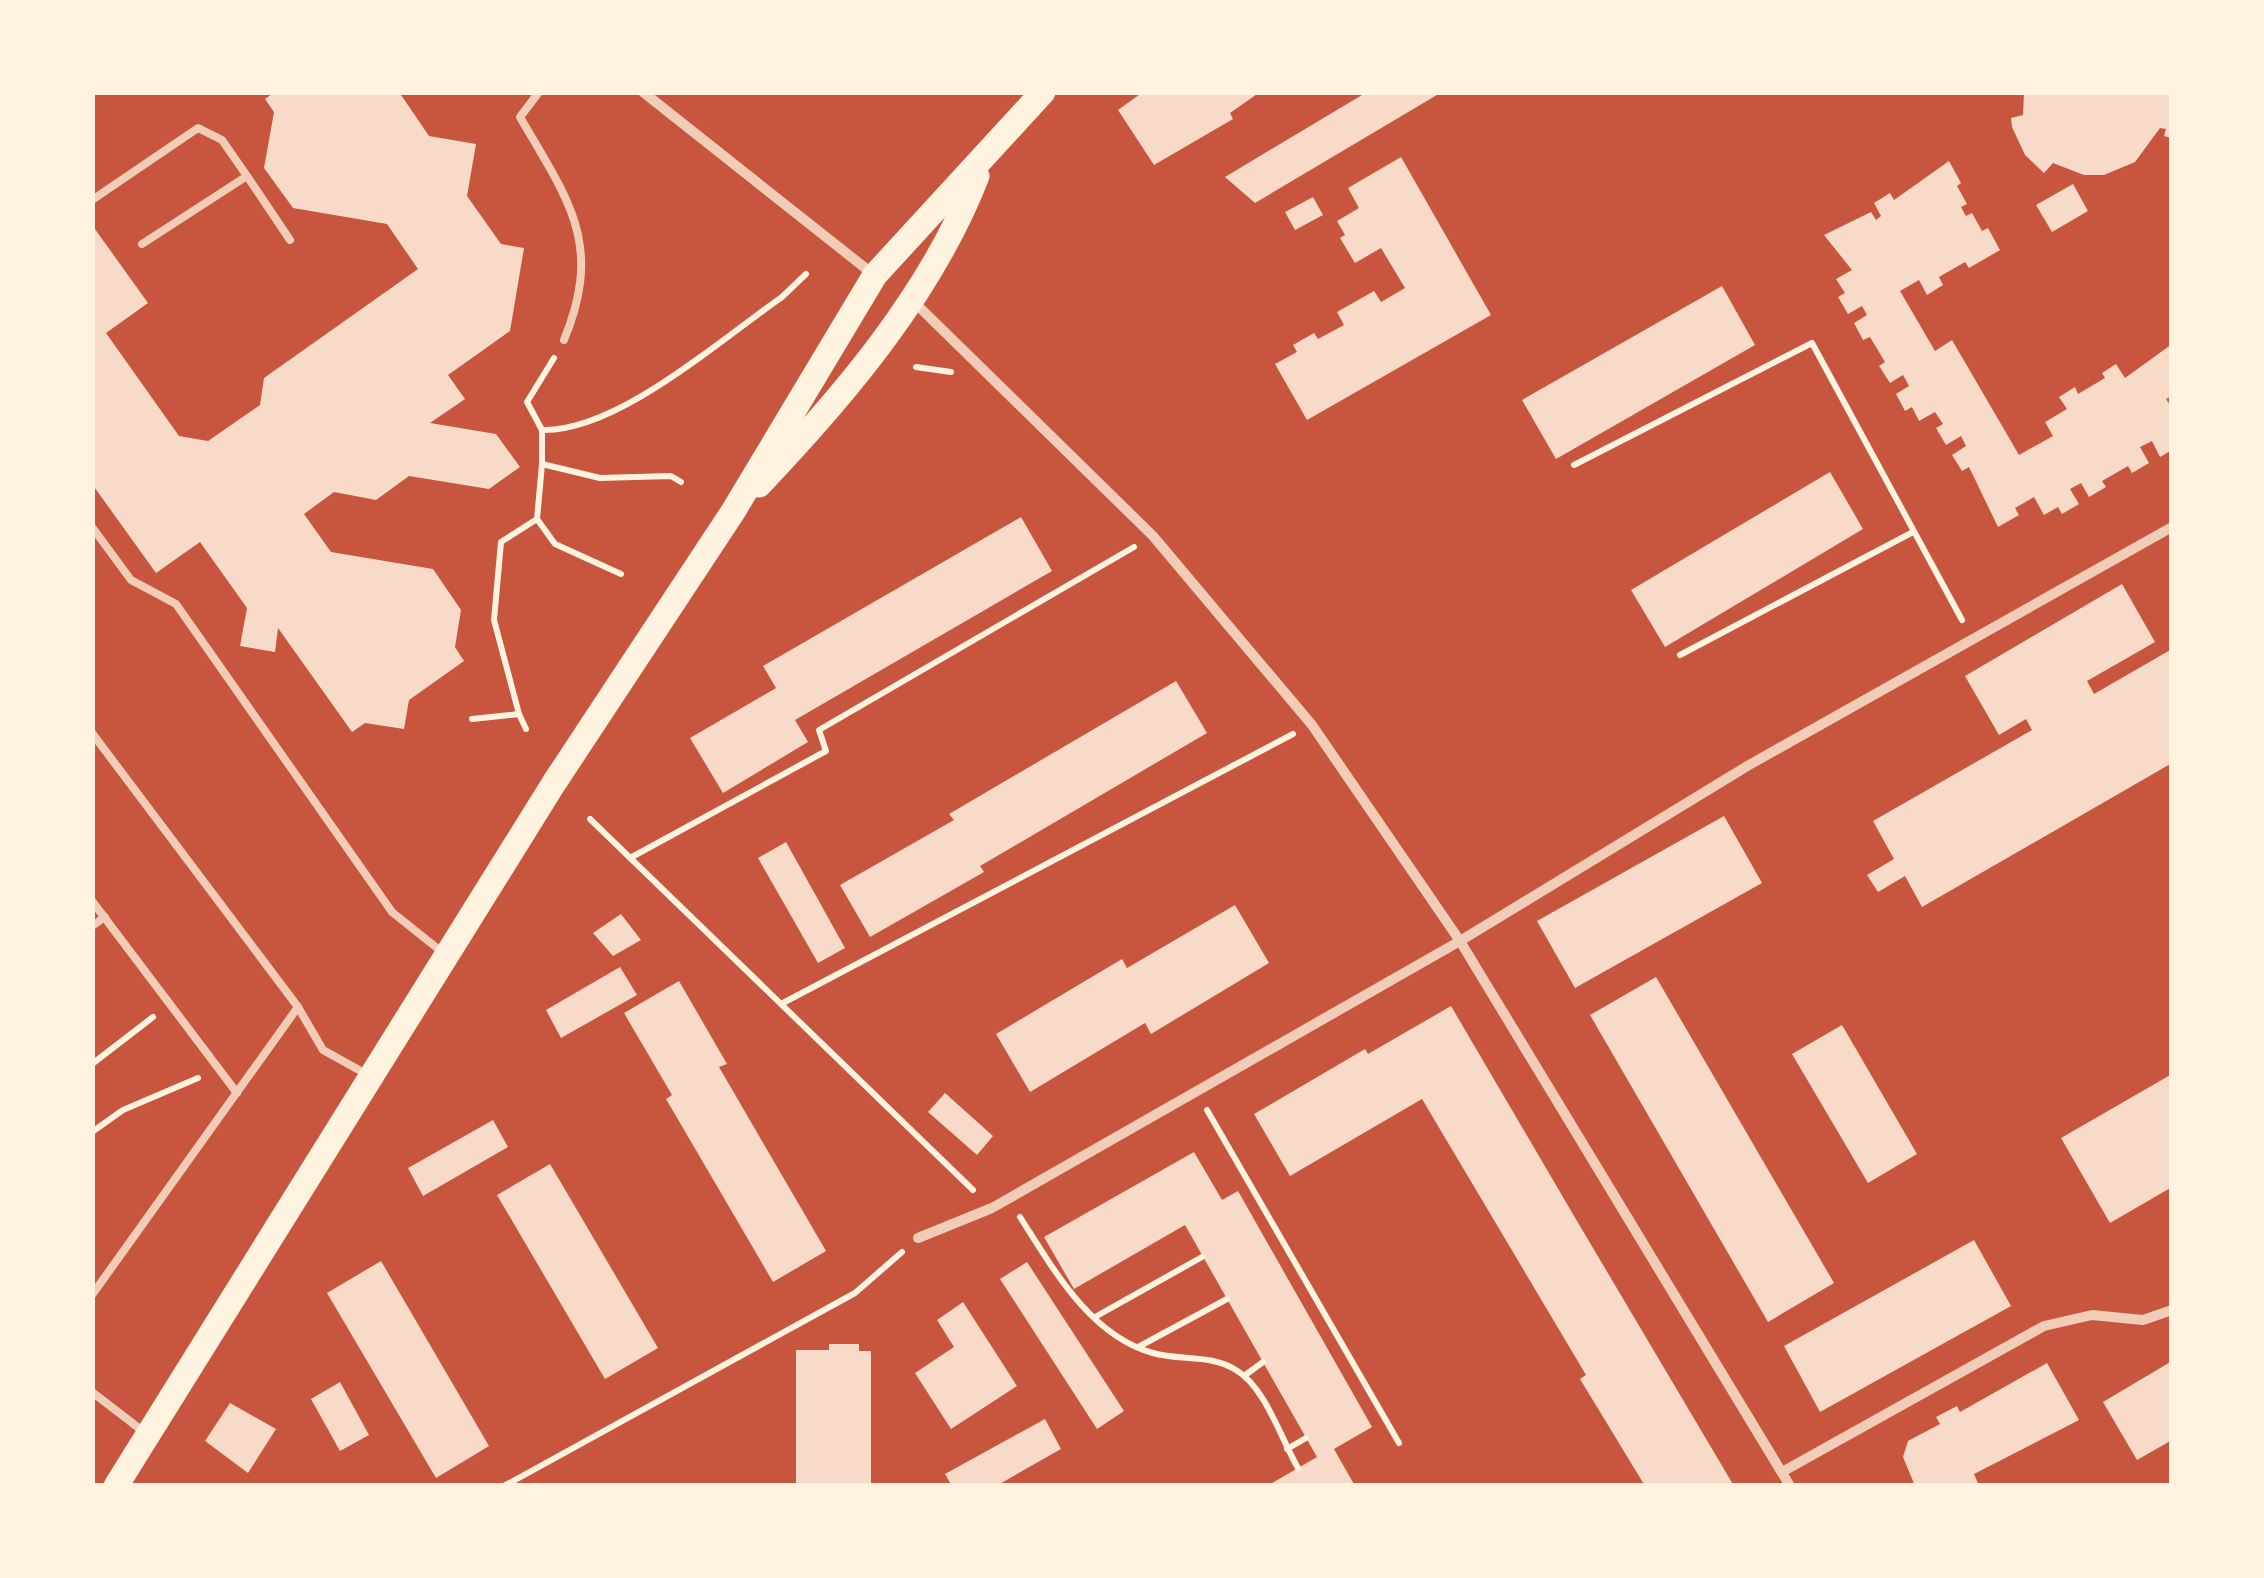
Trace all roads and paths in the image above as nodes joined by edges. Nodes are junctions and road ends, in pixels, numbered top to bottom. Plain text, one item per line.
1 (538, 92) edge
2 (643, 92) edge
3 (1043, 92) edge
4 (982, 163) junction
5 (247, 176) junction
6 (92, 200) edge
7 (290, 240) dead end
8 (142, 244) dead end
9 (806, 274) dead end
10 (875, 275) junction
11 (910, 298) junction
12 (564, 340) joint
13 (542, 430) junction
14 (542, 464) junction
15 (1574, 465) dead end
16 (682, 482) dead end
17 (734, 510) junction
18 (536, 519) junction
19 (2172, 527) edge
20 (92, 528) edge
21 (1913, 532) junction
22 (1152, 536) junction
23 (621, 574) dead end
24 (1972, 638) junction
25 (1680, 656) dead end
26 (519, 714) junction
27 (472, 719) dead end
28 (1312, 724) junction
29 (526, 729) dead end
30 (92, 733) edge
31 (590, 820) dead end
32 (630, 858) junction
33 (92, 901) edge
34 (105, 917) junction
35 (92, 926) edge
36 (1460, 941) junction
37 (446, 954) junction
38 (170, 1004) junction
39 (781, 1004) junction
40 (298, 1007) junction
41 (92, 1064) edge
42 (220, 1069) junction
43 (372, 1077) junction
44 (1196, 1092) junction
45 (238, 1093) junction
46 (92, 1132) edge
47 (1008, 1199) junction
48 (992, 1208) junction
49 (918, 1238) joint
50 (1202, 1257) dead end
51 (92, 1295) edge
52 (1227, 1299) dead end
53 (2172, 1310) edge
54 (1095, 1316) junction
55 (1139, 1347) junction
56 (1262, 1362) dead end
57 (1244, 1376) junction
58 (92, 1392) edge
59 (148, 1435) junction
60 (1306, 1438) dead end
61 (1398, 1443) dead end
62 (1287, 1449) junction
63 (1298, 1468) dead end
64 (1782, 1472) junction
65 (116, 1486) edge
66 (504, 1486) edge
67 (1790, 1486) edge

1 - 12 lane
2 - 10 street
3 - 4 main road
4 - 10 main road
4 - 11 main road
5 - 6 lane
5 - 7 lane
5 - 8 lane
9 - 13 path
10 - 17 main road
11 - 17 main road
11 - 22 street
12 - 13 path
13 - 14 path
14 - 16 path
14 - 18 path
15 - 21 path
17 - 37 main road
18 - 23 path
18 - 26 path
19 - 24 street
20 - 37 lane
21 - 24 path
21 - 25 path
22 - 28 street
22 - 32 path
24 - 36 street
26 - 27 path
26 - 29 path
28 - 36 street
28 - 39 path
30 - 40 lane
31 - 32 path
32 - 39 path
33 - 34 lane
34 - 35 lane
34 - 38 lane
36 - 44 street
36 - 64 street
37 - 43 main road
38 - 41 path
38 - 42 lane
39 - 48 path
40 - 43 lane
40 - 45 lane
42 - 45 lane
42 - 46 path
43 - 59 main road
44 - 47 street
44 - 61 path
45 - 51 lane
47 - 48 street
47 - 54 path
48 - 49 street
49 - 66 path
50 - 54 path
52 - 55 path
53 - 64 street
54 - 55 path
55 - 57 path
56 - 57 path
57 - 62 path
58 - 59 lane
59 - 65 main road
60 - 62 path
62 - 63 path
64 - 67 street

